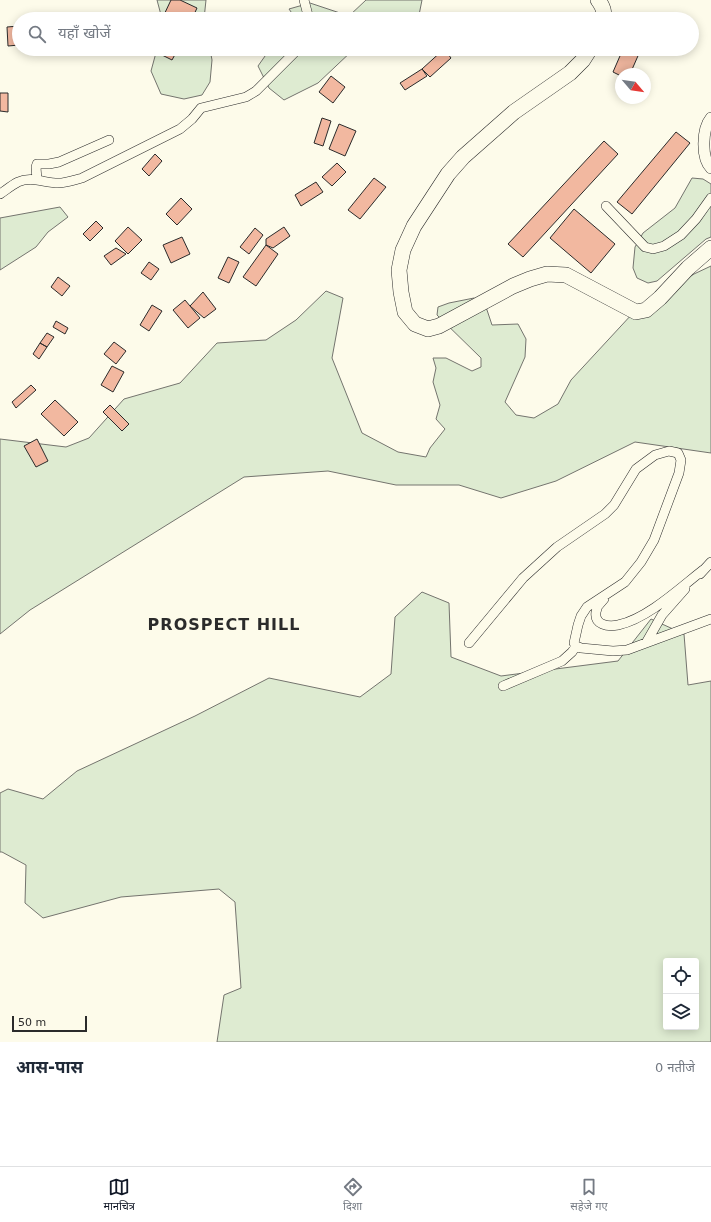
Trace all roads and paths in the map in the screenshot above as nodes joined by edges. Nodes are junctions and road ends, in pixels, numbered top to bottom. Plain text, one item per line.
1 (304, 0) edge
2 (598, 0) edge
3 (307, 12) edge
4 (603, 12) edge
5 (291, 56) edge
6 (586, 56) edge
7 (711, 118) edge
8 (109, 140) dead end
9 (711, 168) edge
10 (37, 180) junction
11 (0, 194) edge
12 (711, 198) edge
13 (606, 206) dead end
14 (711, 248) edge
15 (711, 562) edge
16 (703, 570) junction
17 (612, 590) junction
18 (711, 619) edge
19 (470, 643) dead end
20 (646, 643) junction
21 (576, 646) junction
22 (503, 686) dead end

1 - 3 street
2 - 4 highway
5 - 10 street
6 - 14 highway
7 - 9 street
8 - 10 street
10 - 11 street
12 - 13 street
15 - 16 street
16 - 17 street
16 - 20 street
17 - 19 street
17 - 21 street
18 - 20 street
20 - 21 street
21 - 22 street

